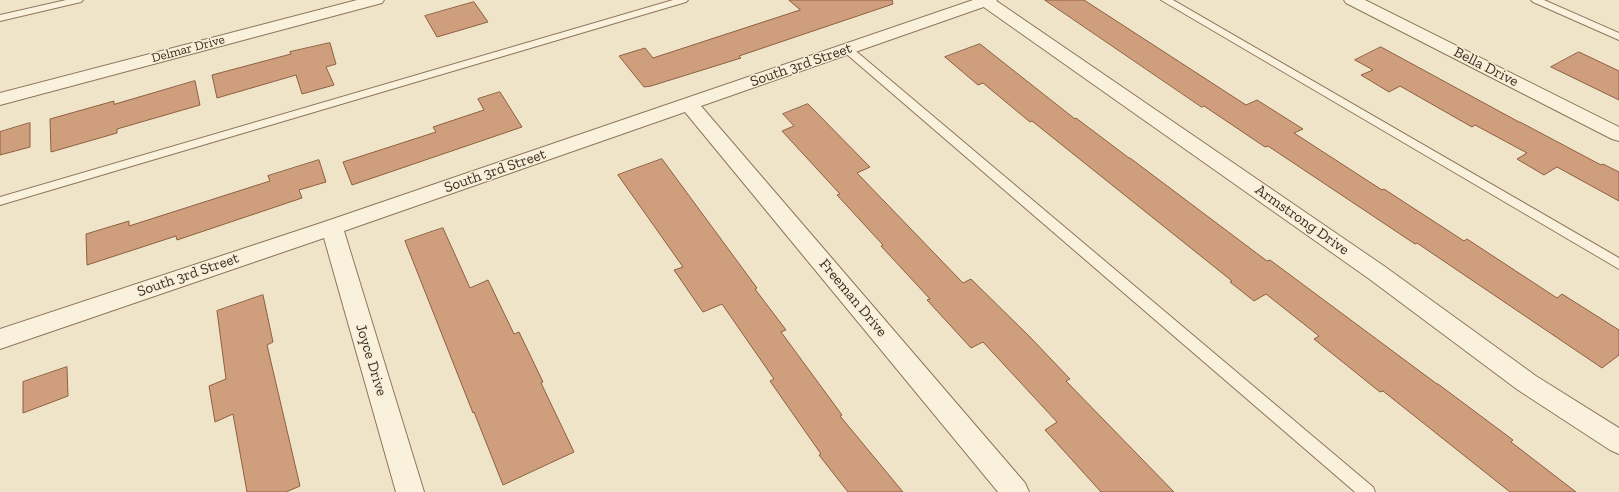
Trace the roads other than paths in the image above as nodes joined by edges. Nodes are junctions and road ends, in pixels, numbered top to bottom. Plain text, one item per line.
1 (78, 0) edge
2 (376, 0) edge
3 (683, 0) edge
4 (986, 0) edge
5 (1166, 0) edge
6 (1352, 0) edge
7 (1536, 0) edge
8 (0, 18) edge
9 (1619, 37) edge
10 (847, 49) junction
11 (0, 98) edge
12 (690, 104) junction
13 (1619, 135) edge
14 (0, 202) edge
15 (332, 227) junction
16 (1619, 264) edge
17 (0, 339) edge
18 (1619, 442) edge
19 (410, 492) edge
20 (1015, 492) edge
21 (1368, 492) edge

1 - 8 lane
2 - 11 street, Delmar Drive
3 - 14 lane
4 - 10 street, South 3rd Street
4 - 18 street, Armstrong Drive
5 - 16 lane
6 - 13 street, Bella Drive
7 - 9 lane
10 - 12 street, South 3rd Street
10 - 21 lane
12 - 15 street, South 3rd Street
12 - 20 street, Freeman Drive
15 - 17 street, South 3rd Street
15 - 19 street, Joyce Drive

